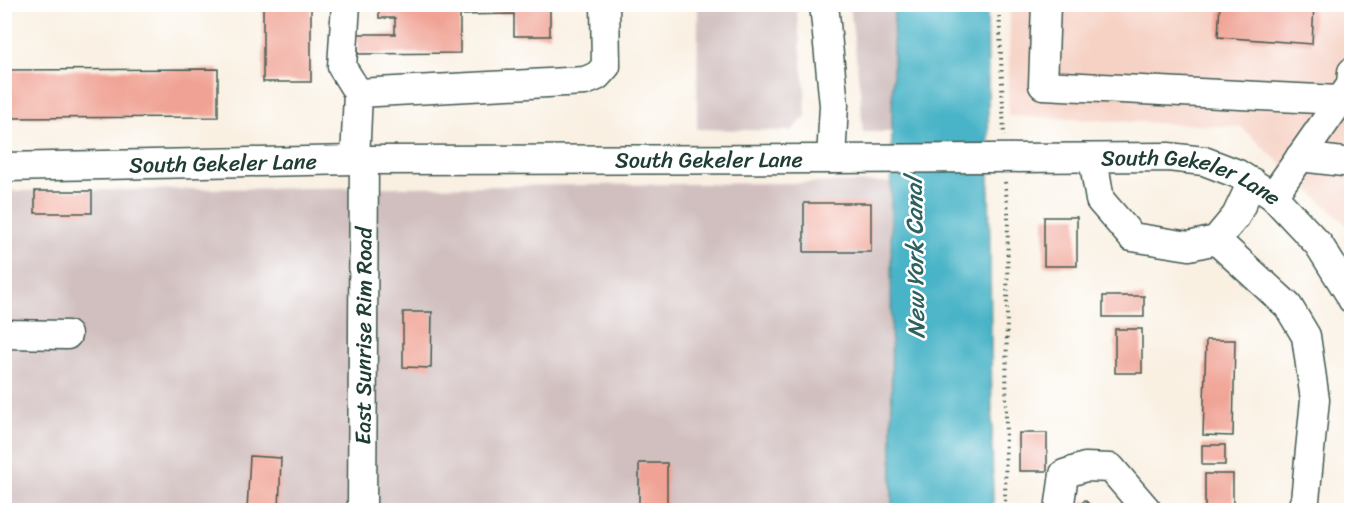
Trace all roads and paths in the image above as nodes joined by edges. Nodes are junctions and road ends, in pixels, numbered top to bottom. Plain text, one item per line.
1 (346, 4) edge
2 (605, 4) edge
3 (824, 4) edge
4 (999, 4) edge
5 (1046, 4) edge
6 (1352, 72) edge
7 (358, 93) junction
8 (1339, 100) junction
9 (1300, 157) junction
10 (1093, 158) junction
11 (831, 159) junction
12 (1002, 159) junction
13 (359, 160) junction
14 (1352, 163) edge
15 (4, 167) edge
16 (1263, 189) junction
17 (1216, 240) junction
18 (1352, 299) edge
19 (4, 334) edge
20 (67, 335) dead end
21 (362, 510) edge
22 (1005, 510) edge
23 (1059, 510) edge
24 (1147, 510) edge
25 (1301, 510) edge

1 - 7 street
2 - 7 street
3 - 11 street
4 - 12 path
5 - 8 street
6 - 8 street
7 - 13 street, East Sunrise Rim Road
8 - 9 street
9 - 14 street
9 - 16 street
10 - 12 street, South Gekeler Lane
10 - 16 street, South Gekeler Lane
10 - 17 street
11 - 12 street, South Gekeler Lane
11 - 13 street, South Gekeler Lane
12 - 22 path
13 - 15 street, South Gekeler Lane
13 - 21 street, East Sunrise Rim Road
16 - 17 street
16 - 18 street, South Gekeler Lane
17 - 25 street
19 - 20 street
23 - 24 street

